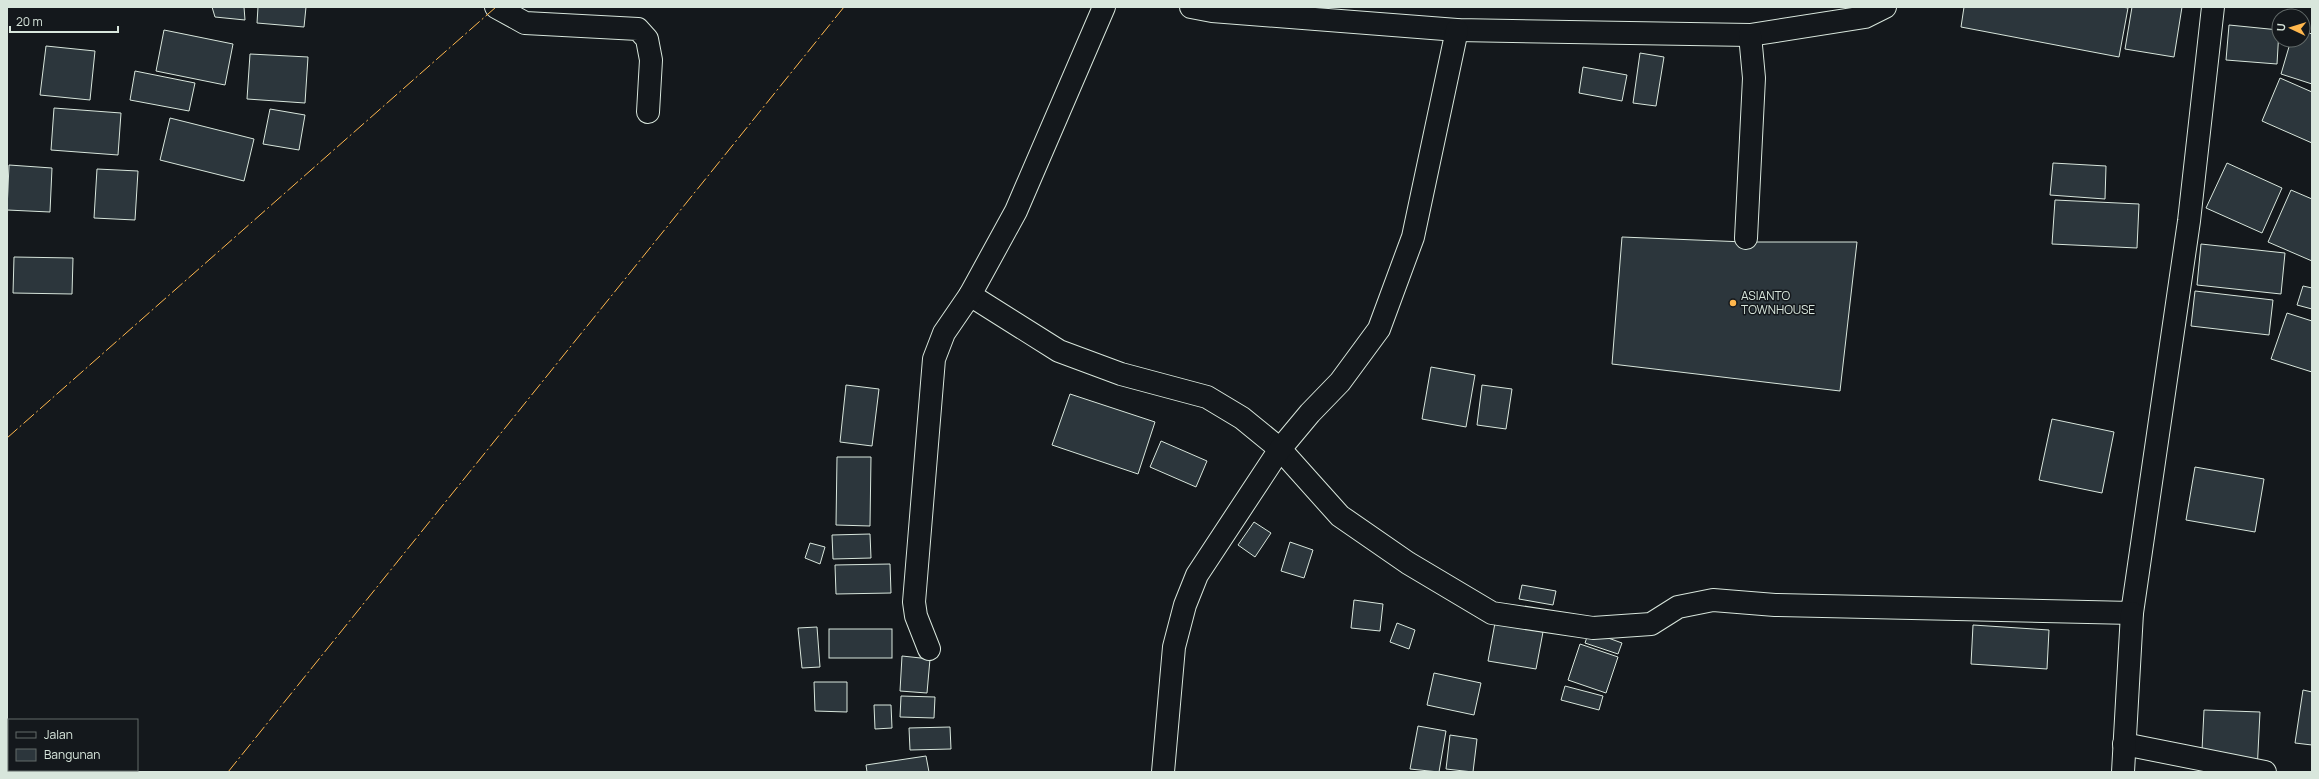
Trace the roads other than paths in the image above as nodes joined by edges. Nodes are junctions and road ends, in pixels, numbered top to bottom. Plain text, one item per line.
1 (496, 7) edge
2 (1104, 7) edge
3 (1885, 7) edge
4 (2214, 7) edge
5 (1204, 8) edge
6 (1457, 30) junction
7 (1750, 35) junction
8 (648, 112) dead end
9 (1746, 238) dead end
10 (970, 295) junction
11 (1280, 448) junction
12 (2132, 613) junction
13 (929, 649) dead end
14 (2124, 744) junction
15 (1163, 772) edge
16 (2123, 772) edge
17 (2264, 772) edge

1 - 8 street
2 - 10 street
3 - 7 street
4 - 12 street
5 - 6 street
6 - 7 street
6 - 11 street
7 - 9 street
10 - 11 street
10 - 13 street
11 - 12 street
11 - 15 street
12 - 14 street
14 - 16 street
14 - 17 street

